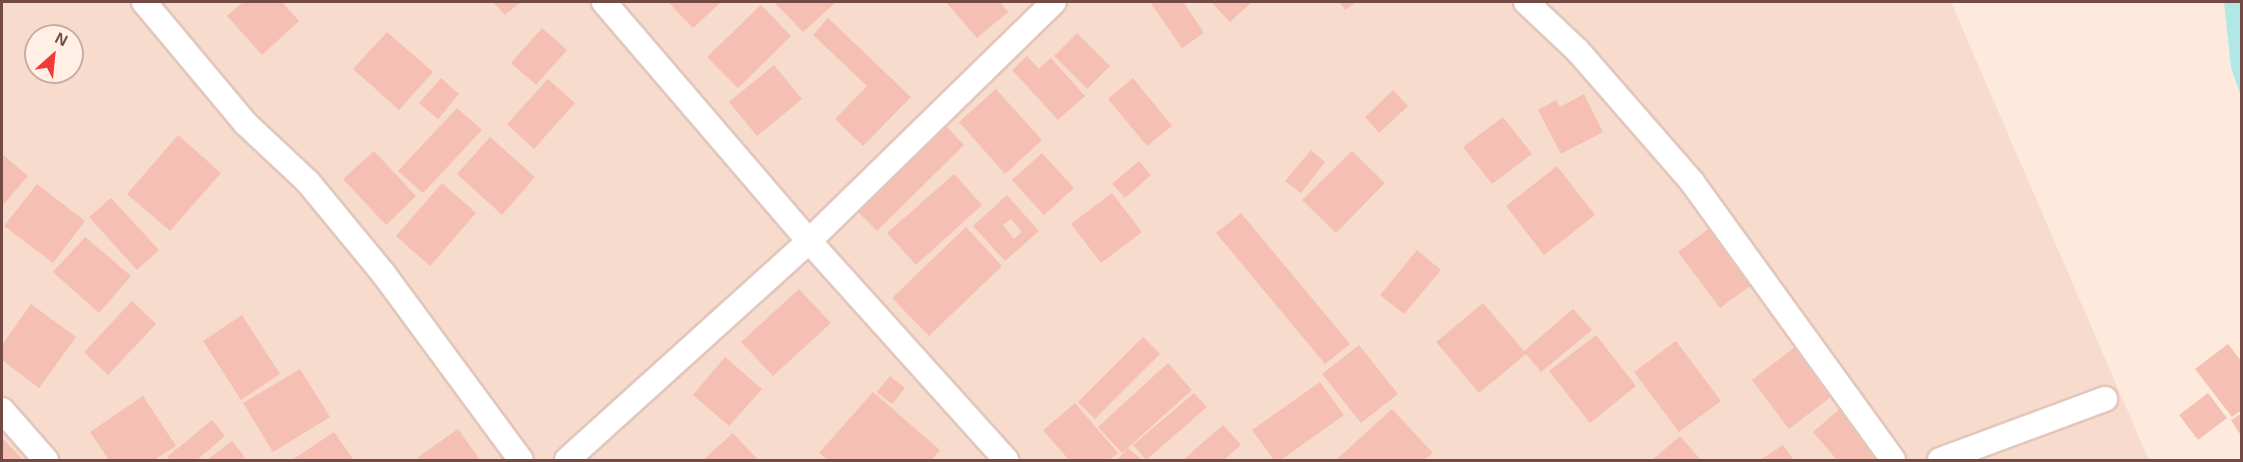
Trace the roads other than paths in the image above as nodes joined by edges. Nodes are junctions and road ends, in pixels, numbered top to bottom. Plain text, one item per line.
1 (144, 2) edge
2 (604, 2) edge
3 (1054, 2) edge
4 (1526, 2) edge
5 (809, 241) junction
6 (2105, 399) dead end
7 (2, 410) edge
8 (46, 460) edge
9 (521, 460) edge
10 (567, 460) edge
11 (1006, 460) edge
12 (1893, 460) edge
13 (1940, 460) edge

1 - 9 street
2 - 5 street
3 - 5 street
4 - 12 street
5 - 10 street
5 - 11 street
6 - 13 street
7 - 8 street

